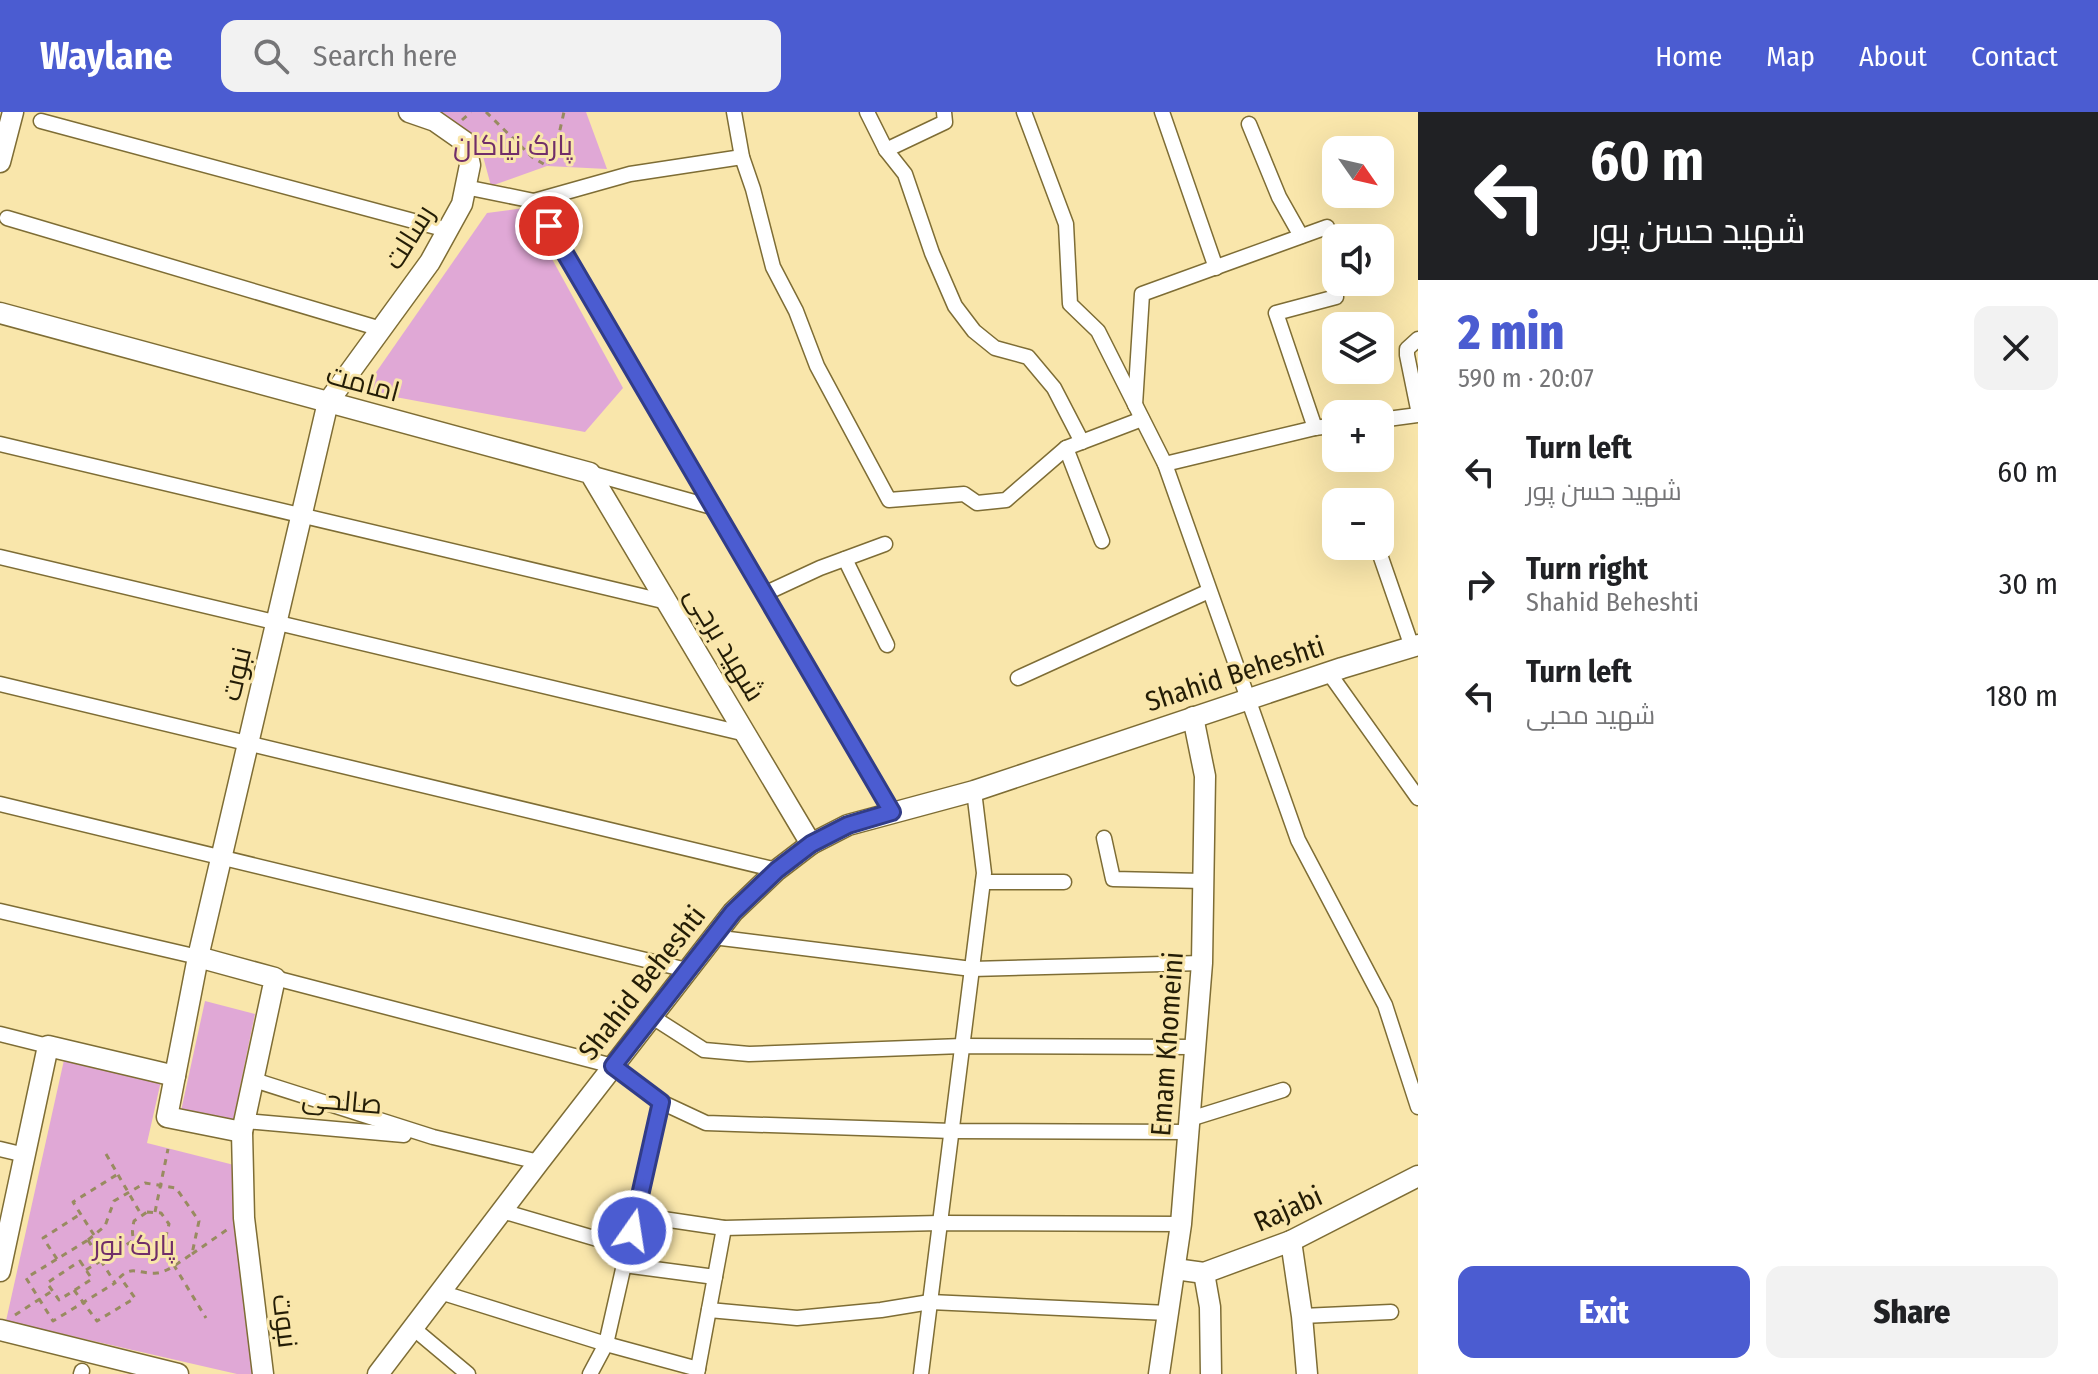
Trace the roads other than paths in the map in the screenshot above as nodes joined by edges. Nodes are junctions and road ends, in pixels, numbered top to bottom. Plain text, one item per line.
1 (13, 112) edge
2 (409, 112) edge
3 (734, 112) edge
4 (867, 112) edge
5 (944, 112) edge
6 (1024, 112) edge
7 (1162, 112) edge
8 (41, 121) dead end
9 (1249, 124) dead end
10 (886, 150) junction
11 (742, 157) junction
12 (0, 162) edge
13 (465, 187) junction
14 (534, 201) junction
15 (7, 218) dead end
16 (1322, 229) edge
17 (447, 230) junction
18 (1301, 236) junction
19 (1216, 268) junction
20 (1336, 297) dead end
21 (0, 313) edge
22 (381, 329) junction
23 (1418, 339) edge
24 (328, 402) junction
25 (1135, 405) junction
26 (1418, 412) edge
27 (1394, 417) edge
28 (1142, 419) junction
29 (1322, 427) edge
30 (1315, 428) junction
31 (1082, 442) junction
32 (0, 444) edge
33 (1066, 448) junction
34 (1165, 464) junction
35 (590, 473) junction
36 (712, 507) junction
37 (301, 515) junction
38 (1102, 541) dead end
39 (885, 544) dead end
40 (0, 557) edge
41 (845, 559) junction
42 (1382, 560) edge
43 (1209, 591) junction
44 (764, 594) junction
45 (667, 602) junction
46 (276, 623) junction
47 (887, 645) dead end
48 (1415, 646) edge
49 (1329, 673) junction
50 (1018, 678) dead end
51 (0, 684) edge
52 (1247, 700) junction
53 (1193, 717) junction
54 (746, 734) junction
55 (248, 744) junction
56 (974, 791) junction
57 (1418, 798) edge
58 (0, 804) edge
59 (892, 812) junction
60 (1104, 838) dead end
61 (811, 844) junction
62 (222, 858) junction
63 (777, 870) junction
64 (1203, 881) junction
65 (983, 882) junction
66 (1064, 882) dead end
67 (0, 911) edge
68 (713, 937) junction
69 (198, 957) junction
70 (1202, 963) junction
71 (972, 969) junction
72 (687, 970) junction
73 (275, 978) junction
74 (651, 1016) junction
75 (0, 1034) edge
76 (48, 1046) junction
77 (962, 1046) junction
78 (1196, 1047) junction
79 (613, 1066) junction
80 (175, 1076) junction
81 (254, 1080) junction
82 (1283, 1090) dead end
83 (661, 1102) junction
84 (1418, 1107) edge
85 (1189, 1125) junction
86 (244, 1126) junction
87 (952, 1131) junction
88 (433, 1137) junction
89 (0, 1149) edge
90 (25, 1155) junction
91 (539, 1162) junction
92 (1418, 1176) edge
93 (502, 1211) junction
94 (636, 1215) junction
95 (940, 1223) junction
96 (1181, 1224) junction
97 (724, 1228) junction
98 (1291, 1241) junction
99 (628, 1248) junction
100 (1, 1265) edge
101 (624, 1265) junction
102 (1175, 1269) junction
103 (1204, 1273) junction
104 (715, 1277) junction
105 (440, 1292) junction
106 (930, 1302) junction
107 (709, 1310) junction
108 (1391, 1312) dead end
109 (1168, 1313) junction
110 (1302, 1316) junction
111 (3, 1325) edge
112 (413, 1328) junction
113 (606, 1344) junction
114 (698, 1371) edge
115 (178, 1374) edge
116 (263, 1374) edge
117 (378, 1374) edge
118 (468, 1374) edge
119 (590, 1374) edge
120 (921, 1374) edge
121 (1159, 1374) edge
122 (1211, 1374) edge
123 (1307, 1374) edge

1 - 12 street
2 - 13 street, رسالت
3 - 11 street
4 - 10 street
5 - 10 street
6 - 25 street
7 - 19 street
8 - 17 street
9 - 18 street
10 - 31 street
11 - 14 street
11 - 33 street
13 - 14 street
13 - 17 street, رسالت
14 - 36 street
15 - 22 street
16 - 18 street
17 - 22 street, رسالت
18 - 19 street
19 - 25 street
20 - 30 street
21 - 24 street, امامت
22 - 24 street, رسالت
23 - 26 street
24 - 35 street, امامت
24 - 37 street, نبوت
25 - 28 street
26 - 27 street
28 - 31 street
28 - 34 street
29 - 30 street
30 - 34 street
31 - 33 street
32 - 37 street
33 - 38 street
34 - 43 street
35 - 36 street, امامت
35 - 45 street, شهید برجی
36 - 44 street
37 - 45 street
37 - 46 street, نبوت
39 - 41 street
40 - 46 street
41 - 44 street
41 - 47 street
42 - 48 street
43 - 50 street
43 - 52 street
44 - 59 street
45 - 54 street, شهید برجی
46 - 54 street
46 - 55 street, نبوت
48 - 49 street, Shahid Beheshti
49 - 52 street, Shahid Beheshti
49 - 57 street
51 - 55 street
52 - 53 street, Shahid Beheshti
52 - 84 street
53 - 56 street, Shahid Beheshti
53 - 64 street, Emam Khomeini
54 - 61 street, شهید برجی
55 - 62 street, نبوت
55 - 63 street
56 - 59 street, Shahid Beheshti
56 - 65 street
58 - 62 street
59 - 61 street, Shahid Beheshti
60 - 64 street
61 - 63 street, Shahid Beheshti
62 - 69 street, نبوت
62 - 72 street
63 - 68 street, Shahid Beheshti
64 - 70 street, Emam Khomeini
65 - 66 street
65 - 71 street
67 - 69 street
68 - 71 street
68 - 72 street, Shahid Beheshti
69 - 73 street
69 - 80 street, نبوت
70 - 71 street
70 - 78 street, Emam Khomeini
71 - 77 street
72 - 74 street, Shahid Beheshti
73 - 79 street
73 - 81 street, نبوت
74 - 77 street
74 - 79 street, Shahid Beheshti
75 - 76 street
76 - 80 street
76 - 90 street
77 - 78 street
77 - 87 street
78 - 85 street, Emam Khomeini
79 - 83 street
79 - 91 street, Shahid Beheshti
80 - 86 street, نبوت
81 - 86 street, نبوت
81 - 88 street, صالحی
82 - 85 street
83 - 87 street
83 - 94 street
85 - 87 street
85 - 96 street, Emam Khomeini
86 - 88 street, صالحی
86 - 116 street, نبوت
87 - 95 street
88 - 91 street, صالحی
89 - 90 street
90 - 100 street
91 - 93 street, Shahid Beheshti
92 - 98 street, Rajabi
93 - 99 street
93 - 105 street, Shahid Beheshti
94 - 97 street
94 - 99 street
95 - 96 street
95 - 97 street
95 - 106 street
96 - 102 street, Emam Khomeini
97 - 104 street
98 - 103 street, Rajabi
98 - 110 street
99 - 101 street
101 - 104 street
101 - 113 street
102 - 103 street, Rajabi
102 - 109 street, Emam Khomeini
103 - 122 street
104 - 107 street
105 - 112 street, Shahid Beheshti
105 - 113 street
106 - 107 street
106 - 109 street
106 - 120 street
107 - 114 street
108 - 110 street
109 - 121 street, Emam Khomeini
110 - 123 street
111 - 115 street
112 - 117 street, Shahid Beheshti
112 - 118 street
113 - 114 street
113 - 119 street

